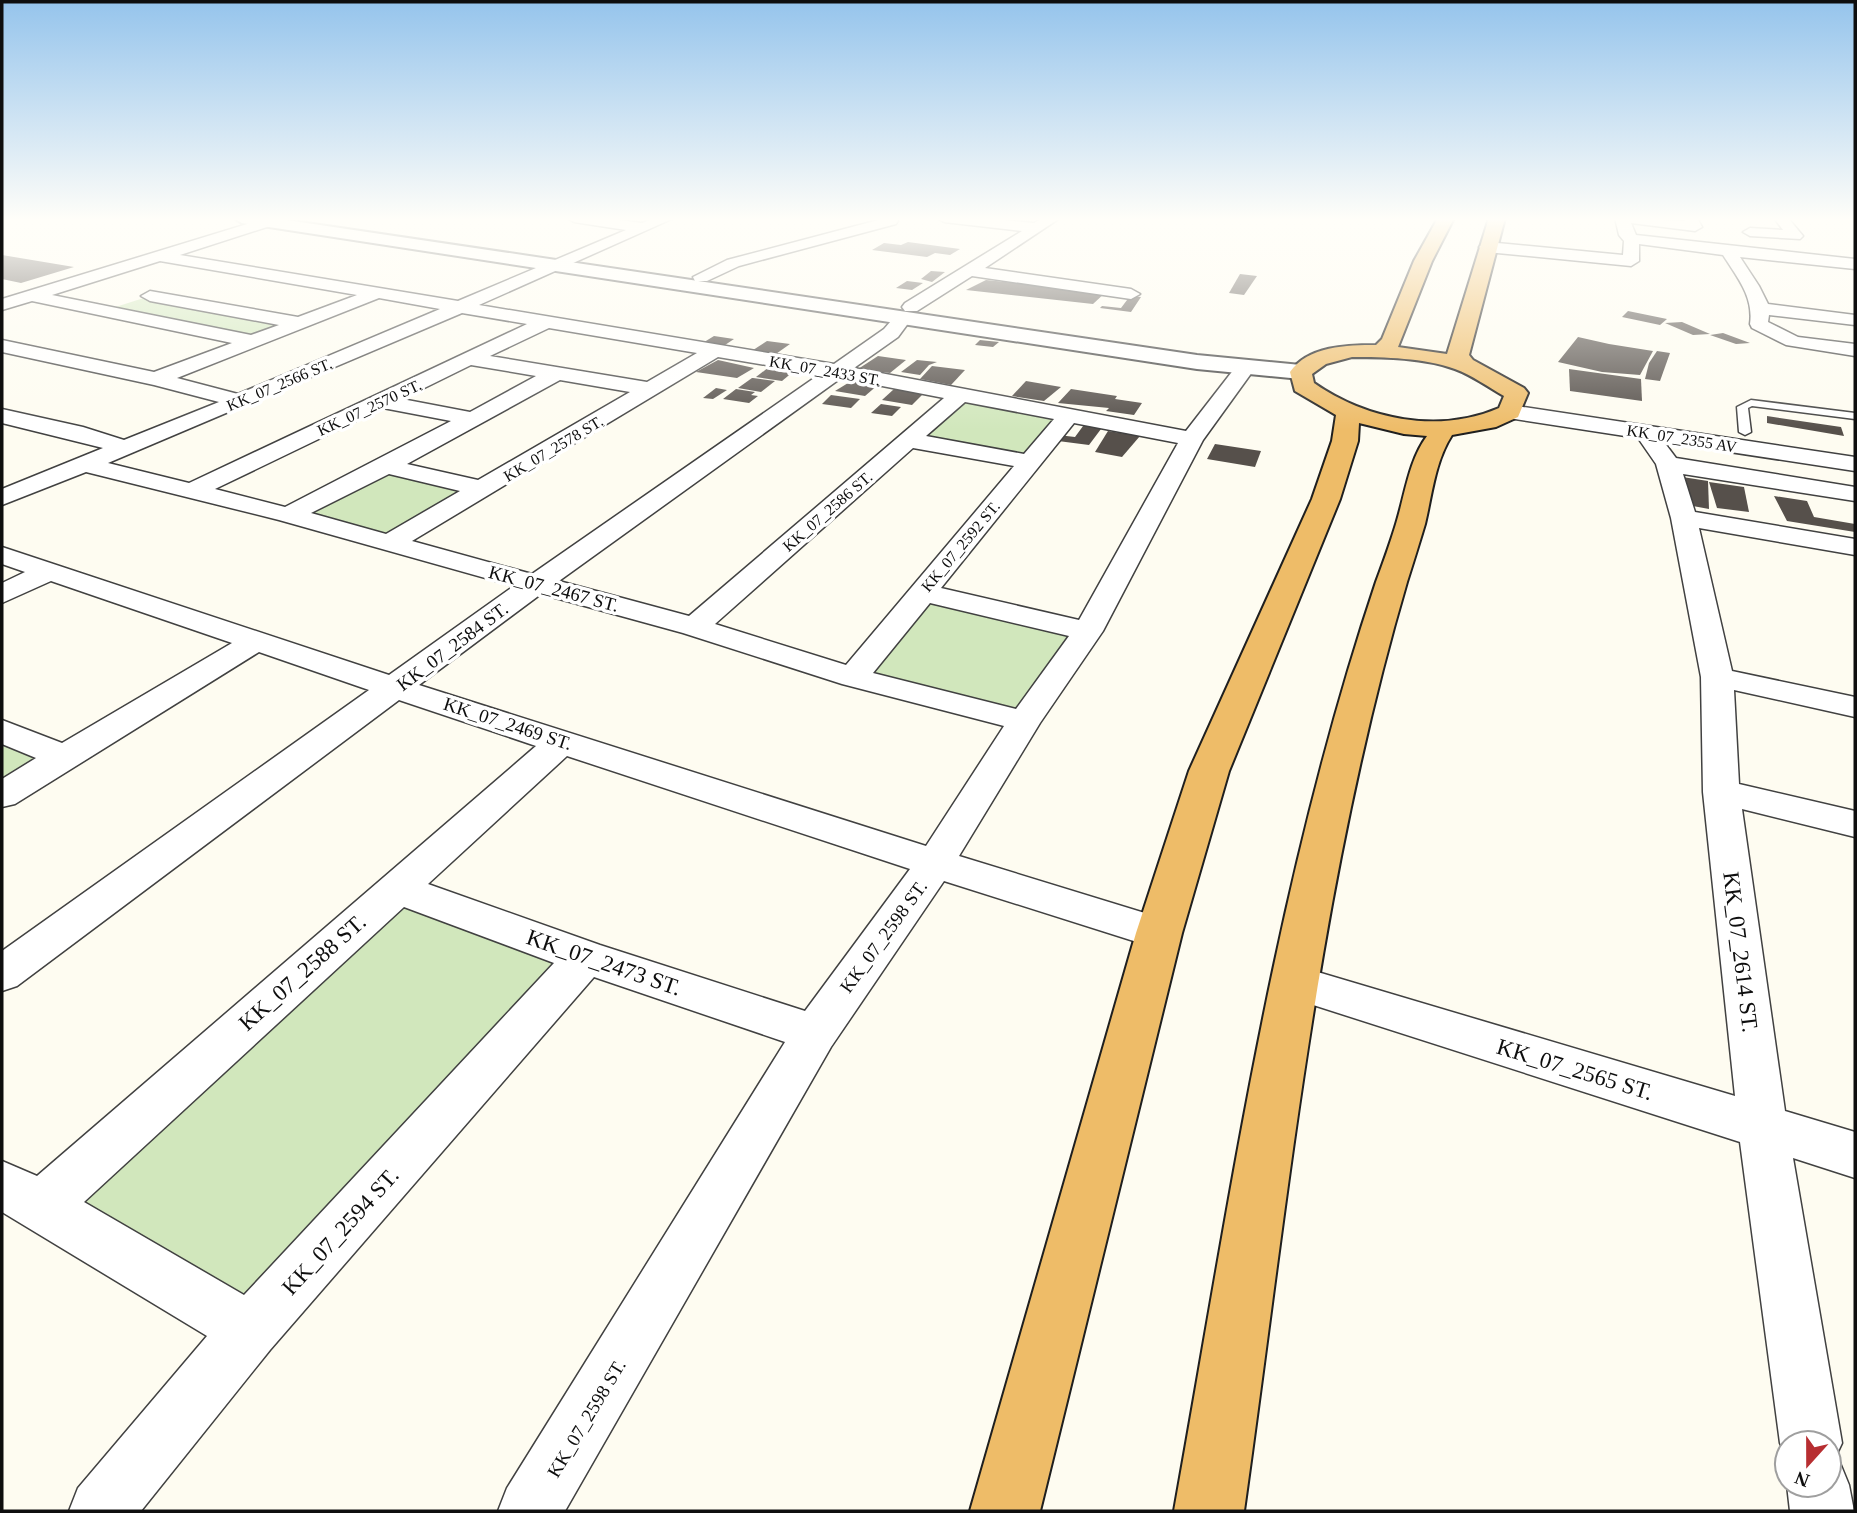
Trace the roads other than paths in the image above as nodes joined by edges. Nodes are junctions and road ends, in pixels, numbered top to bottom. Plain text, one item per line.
1 (56, 289) edge
2 (174, 289) edge
3 (344, 289) edge
4 (503, 289) edge
5 (720, 289) edge
6 (767, 289) edge
7 (945, 289) edge
8 (1094, 289) edge
9 (1412, 289) edge
10 (1476, 289) edge
11 (1752, 289) edge
12 (2, 290) edge
13 (374, 294) junction
14 (1131, 294) dead end
15 (33, 296) junction
16 (150, 296) junction
17 (2, 305) edge
18 (457, 308) junction
19 (1761, 309) junction
20 (103, 311) junction
21 (907, 313) junction
22 (1855, 320) edge
23 (547, 322) junction
24 (300, 323) junction
25 (252, 341) junction
26 (2, 346) edge
27 (1855, 350) edge
28 (714, 351) junction
29 (1381, 351) junction
30 (470, 359) junction
31 (61, 360) junction
32 (1465, 365) junction
33 (1306, 367) junction
34 (2, 368) edge
35 (1245, 368) junction
36 (837, 372) junction
37 (557, 373) junction
38 (156, 379) junction
39 (652, 389) junction
40 (959, 396) junction
41 (240, 401) junction
42 (381, 401) junction
43 (1513, 402) junction
44 (1348, 413) junction
45 (1069, 415) junction
46 (2, 416) edge
47 (1855, 416) edge
48 (473, 419) junction
49 (33, 423) junction
50 (1445, 428) junction
51 (1745, 432) junction
52 (1646, 433) junction
53 (2, 436) edge
54 (1192, 439) junction
55 (908, 440) junction
56 (122, 447) junction
57 (1855, 449) edge
58 (1030, 462) junction
59 (81, 464) junction
60 (1668, 464) junction
61 (1855, 464) edge
62 (386, 466) junction
63 (483, 489) junction
64 (192, 491) junction
65 (1855, 494) edge
66 (2, 498) edge
67 (1777, 508) junction
68 (288, 515) junction
69 (1684, 518) junction
70 (390, 543) junction
71 (1855, 547) edge
72 (2, 555) edge
73 (49, 571) junction
74 (536, 584) junction
75 (921, 592) junction
76 (2, 594) edge
77 (694, 627) junction
78 (1088, 631) junction
79 (255, 642) junction
80 (853, 677) junction
81 (1717, 677) junction
82 (396, 687) junction
83 (1855, 707) edge
84 (1024, 721) junction
85 (2, 731) edge
86 (563, 741) junction
87 (64, 757) junction
88 (1721, 792) junction
89 (2, 795) edge
90 (1855, 824) edge
91 (935, 864) junction
92 (396, 888) junction
93 (1159, 933) junction
94 (586, 957) junction
95 (2, 975) edge
96 (1294, 982) junction
97 (815, 1032) junction
98 (1763, 1128) junction
99 (1855, 1155) edge
100 (22, 1195) edge
101 (250, 1331) junction
102 (1809, 1429) edge
103 (101, 1511) edge
104 (530, 1511) edge
105 (1005, 1511) edge
106 (1209, 1511) edge

1 - 15 street
2 - 16 street
3 - 13 street
4 - 18 street, KK_07_2566 ST.
5 - 21 street
6 - 21 street
7 - 21 street, KK_07_2584 ST.
8 - 14 street
9 - 29 highway
10 - 32 highway
11 - 19 street
12 - 15 street
13 - 18 street, KK_07_2433 ST.
13 - 24 street
15 - 17 street
15 - 20 street
16 - 20 street
16 - 24 street
18 - 23 street, KK_07_2433 ST.
18 - 41 street, KK_07_2566 ST.
19 - 22 street
19 - 27 street
20 - 25 street
21 - 33 street
21 - 35 street
21 - 36 street, KK_07_2584 ST.
23 - 28 street, KK_07_2433 ST.
23 - 30 street, KK_07_2570 ST.
24 - 25 street
25 - 38 street
26 - 31 street
28 - 36 street, KK_07_2433 ST.
28 - 39 street, KK_07_2578 ST.
29 - 32 highway
29 - 33 highway
30 - 37 street
30 - 42 street, KK_07_2570 ST.
31 - 34 street
31 - 38 street
32 - 43 highway
33 - 35 street
33 - 44 highway
35 - 54 street, KK_07_2598 ST.
36 - 40 street, KK_07_2433 ST.
36 - 74 street, KK_07_2584 ST.
37 - 39 street
37 - 48 street
38 - 41 street
39 - 63 street, KK_07_2578 ST.
40 - 45 street, KK_07_2433 ST.
40 - 55 street, KK_07_2586 ST.
41 - 56 street, KK_07_2566 ST.
42 - 48 street
42 - 64 street, KK_07_2570 ST.
43 - 50 highway
43 - 51 street, KK_07_2355 AV
43 - 52 street, KK_07_2355 AV
44 - 50 highway
44 - 93 highway
45 - 54 street, KK_07_2433 ST.
45 - 58 street, KK_07_2592 ST.
46 - 49 street
47 - 51 lane
48 - 62 street
49 - 53 street
49 - 56 street
50 - 96 highway
51 - 57 street, KK_07_2355 AV
52 - 60 street, KK_07_2614 ST.
52 - 61 street, KK_07_2355 AV
54 - 78 street, KK_07_2598 ST.
55 - 58 street
55 - 77 street, KK_07_2586 ST.
56 - 59 street, KK_07_2566 ST.
58 - 75 street, KK_07_2592 ST.
59 - 64 street, KK_07_2467 ST.
59 - 66 street, KK_07_2566 ST.
60 - 67 street
60 - 69 street, KK_07_2614 ST.
62 - 63 street
62 - 68 street
63 - 70 street, KK_07_2578 ST.
64 - 68 street, KK_07_2467 ST.
65 - 67 street
67 - 69 street
67 - 71 street
68 - 70 street, KK_07_2467 ST.
69 - 81 street, KK_07_2614 ST.
70 - 74 street, KK_07_2467 ST.
72 - 73 street, KK_07_2469 ST.
73 - 76 street
73 - 79 street, KK_07_2469 ST.
74 - 77 street, KK_07_2467 ST.
74 - 82 street, KK_07_2584 ST.
75 - 78 street
75 - 80 street, KK_07_2592 ST.
77 - 80 street, KK_07_2467 ST.
78 - 84 street, KK_07_2598 ST.
79 - 82 street, KK_07_2469 ST.
79 - 87 street
80 - 84 street, KK_07_2467 ST.
81 - 83 street
81 - 88 street, KK_07_2614 ST.
82 - 86 street, KK_07_2469 ST.
82 - 95 street, KK_07_2584 ST.
84 - 91 street, KK_07_2598 ST.
85 - 87 street
86 - 91 street, KK_07_2469 ST.
86 - 92 street, KK_07_2588 ST.
87 - 89 street
88 - 90 street
88 - 98 street, KK_07_2614 ST.
91 - 93 street, KK_07_2469 ST.
91 - 97 street, KK_07_2598 ST.
92 - 94 street, KK_07_2473 ST.
92 - 100 street, KK_07_2588 ST.
93 - 105 highway
94 - 97 street, KK_07_2473 ST.
94 - 101 street, KK_07_2594 ST.
96 - 98 street, KK_07_2565 ST.
96 - 106 highway
97 - 104 street, KK_07_2598 ST.
98 - 99 street, KK_07_2565 ST.
98 - 102 street, KK_07_2614 ST.
100 - 101 street
101 - 103 street, KK_07_2594 ST.

